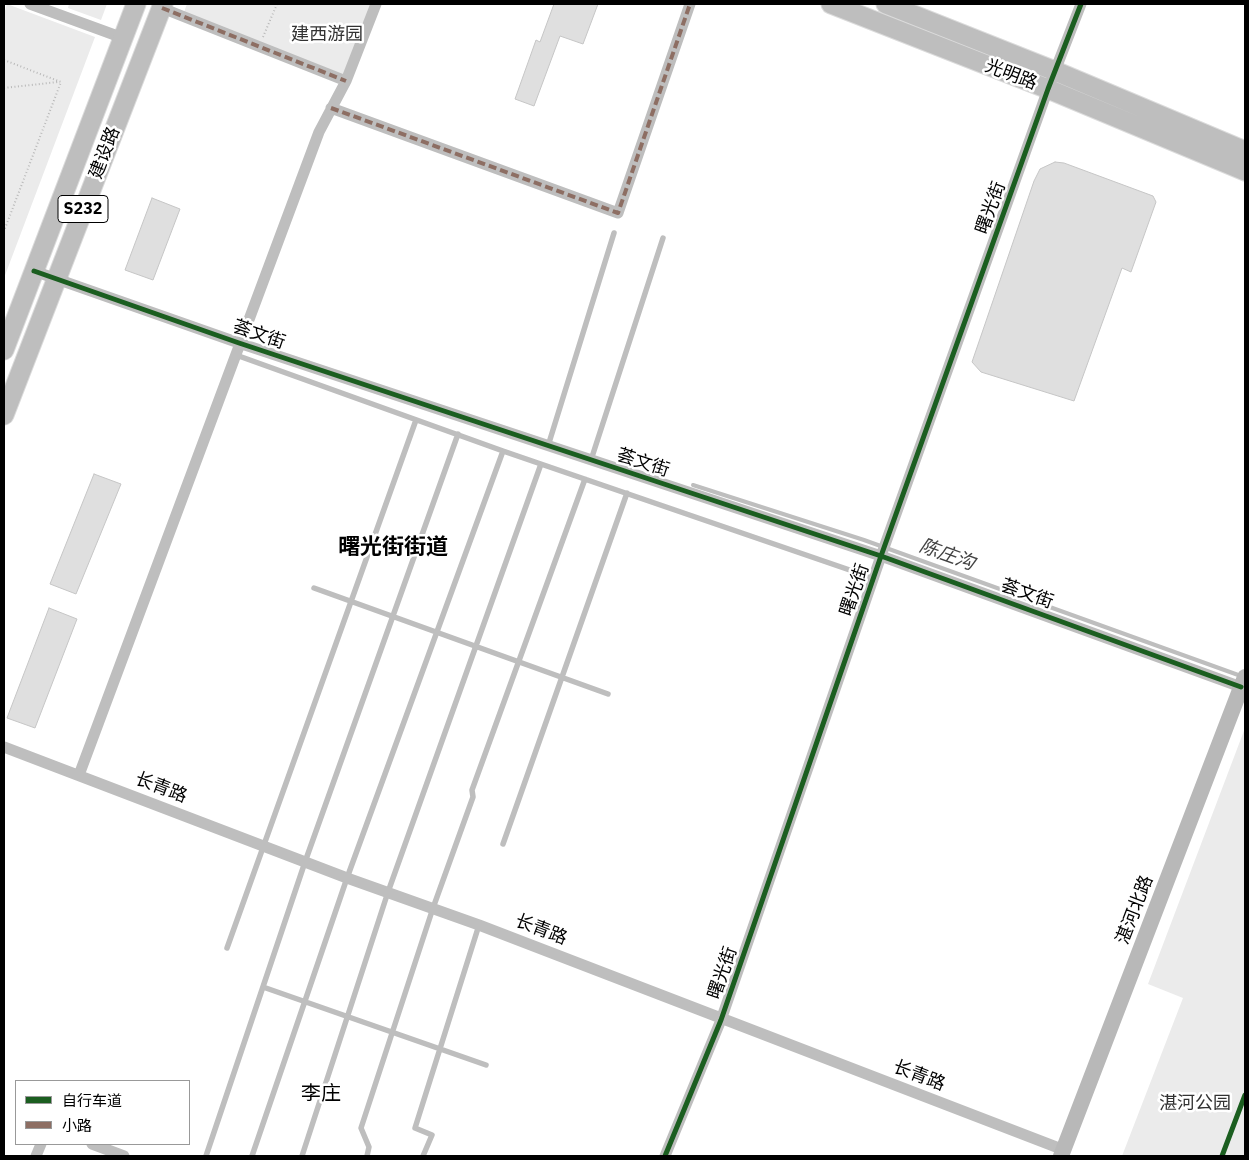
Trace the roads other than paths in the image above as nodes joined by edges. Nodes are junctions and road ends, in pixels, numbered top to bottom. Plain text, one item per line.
1 (30, 4) edge
2 (136, 4) edge
3 (376, 4) edge
4 (690, 4) edge
5 (831, 4) edge
6 (886, 4) edge
7 (1082, 4) edge
8 (163, 6) edge
9 (123, 38) junction
10 (1055, 71) junction
11 (346, 80) junction
12 (1048, 89) junction
13 (331, 108) junction
14 (1245, 151) edge
15 (1245, 171) edge
16 (614, 233) dead end
17 (663, 238) dead end
18 (34, 271) junction
19 (56, 279) junction
20 (237, 349) junction
21 (4, 350) edge
22 (4, 415) edge
23 (416, 420) junction
24 (458, 434) junction
25 (548, 446) junction
26 (503, 451) junction
27 (591, 460) junction
28 (541, 464) junction
29 (584, 479) junction
30 (627, 493) junction
31 (883, 549) junction
32 (873, 578) junction
33 (314, 588) dead end
34 (350, 601) junction
35 (393, 617) junction
36 (436, 632) junction
37 (476, 646) junction
38 (520, 662) junction
39 (562, 677) junction
40 (1243, 682) edge
41 (608, 694) dead end
42 (4, 746) edge
43 (79, 775) junction
44 (503, 844) dead end
45 (262, 845) junction
46 (305, 862) junction
47 (347, 878) junction
48 (388, 892) junction
49 (433, 908) junction
50 (479, 925) junction
51 (227, 948) dead end
52 (263, 987) junction
53 (304, 1002) junction
54 (347, 1017) junction
55 (721, 1020) junction
56 (394, 1033) junction
57 (440, 1049) junction
58 (486, 1065) dead end
59 (95, 1145) edge
60 (1063, 1153) edge
61 (124, 1156) edge
62 (206, 1156) edge
63 (252, 1156) edge
64 (302, 1156) edge
65 (367, 1156) edge
66 (423, 1156) edge
67 (665, 1156) edge

1 - 9 street
2 - 9 main road, 建设路 / S232
3 - 11 street
4 - 13 street
5 - 12 main road, 光明路
6 - 10 main road, 光明路
7 - 10 street, 曙光街
8 - 11 street
8 - 19 main road, 建设路 / S232
9 - 18 main road, 建设路 / S232
10 - 12 street, 曙光街
10 - 14 main road, 光明路
11 - 13 street
12 - 15 main road, 光明路
12 - 31 street, 曙光街
13 - 20 street
16 - 25 lane
17 - 27 lane
18 - 19 street, 荟文街
18 - 21 main road, 建设路 / S232
19 - 20 street, 荟文街
19 - 22 main road, 建设路 / S232
20 - 23 lane
20 - 25 street, 荟文街
20 - 43 street
23 - 24 lane
23 - 34 lane
24 - 26 lane
24 - 35 lane
25 - 27 street, 荟文街
26 - 28 lane
26 - 36 lane
27 - 31 street, 荟文街
28 - 29 lane
28 - 37 lane
29 - 30 lane
29 - 38 lane
30 - 32 lane
30 - 39 lane
31 - 32 street, 曙光街
31 - 40 street, 荟文街
32 - 55 street, 曙光街
33 - 34 lane
34 - 35 lane
34 - 45 lane
35 - 36 lane
35 - 46 lane
36 - 37 lane
36 - 47 lane
37 - 38 lane
37 - 48 lane
38 - 39 lane
38 - 49 lane
39 - 41 lane
39 - 44 lane
40 - 60 street, 湛河北路
42 - 43 street, 长青路
43 - 45 street, 长青路
45 - 46 street, 长青路
45 - 51 lane
46 - 47 street, 长青路
46 - 52 lane
47 - 48 street, 长青路
47 - 53 lane
48 - 49 street, 长青路
48 - 54 lane
49 - 50 street, 长青路
49 - 56 lane
50 - 55 street, 长青路
50 - 57 lane
52 - 53 lane
52 - 62 lane
53 - 54 lane
53 - 63 lane
54 - 56 lane
54 - 64 lane
55 - 60 street, 长青路
55 - 67 street, 曙光街
56 - 57 lane
56 - 65 lane
57 - 58 lane
57 - 66 lane
59 - 61 street

